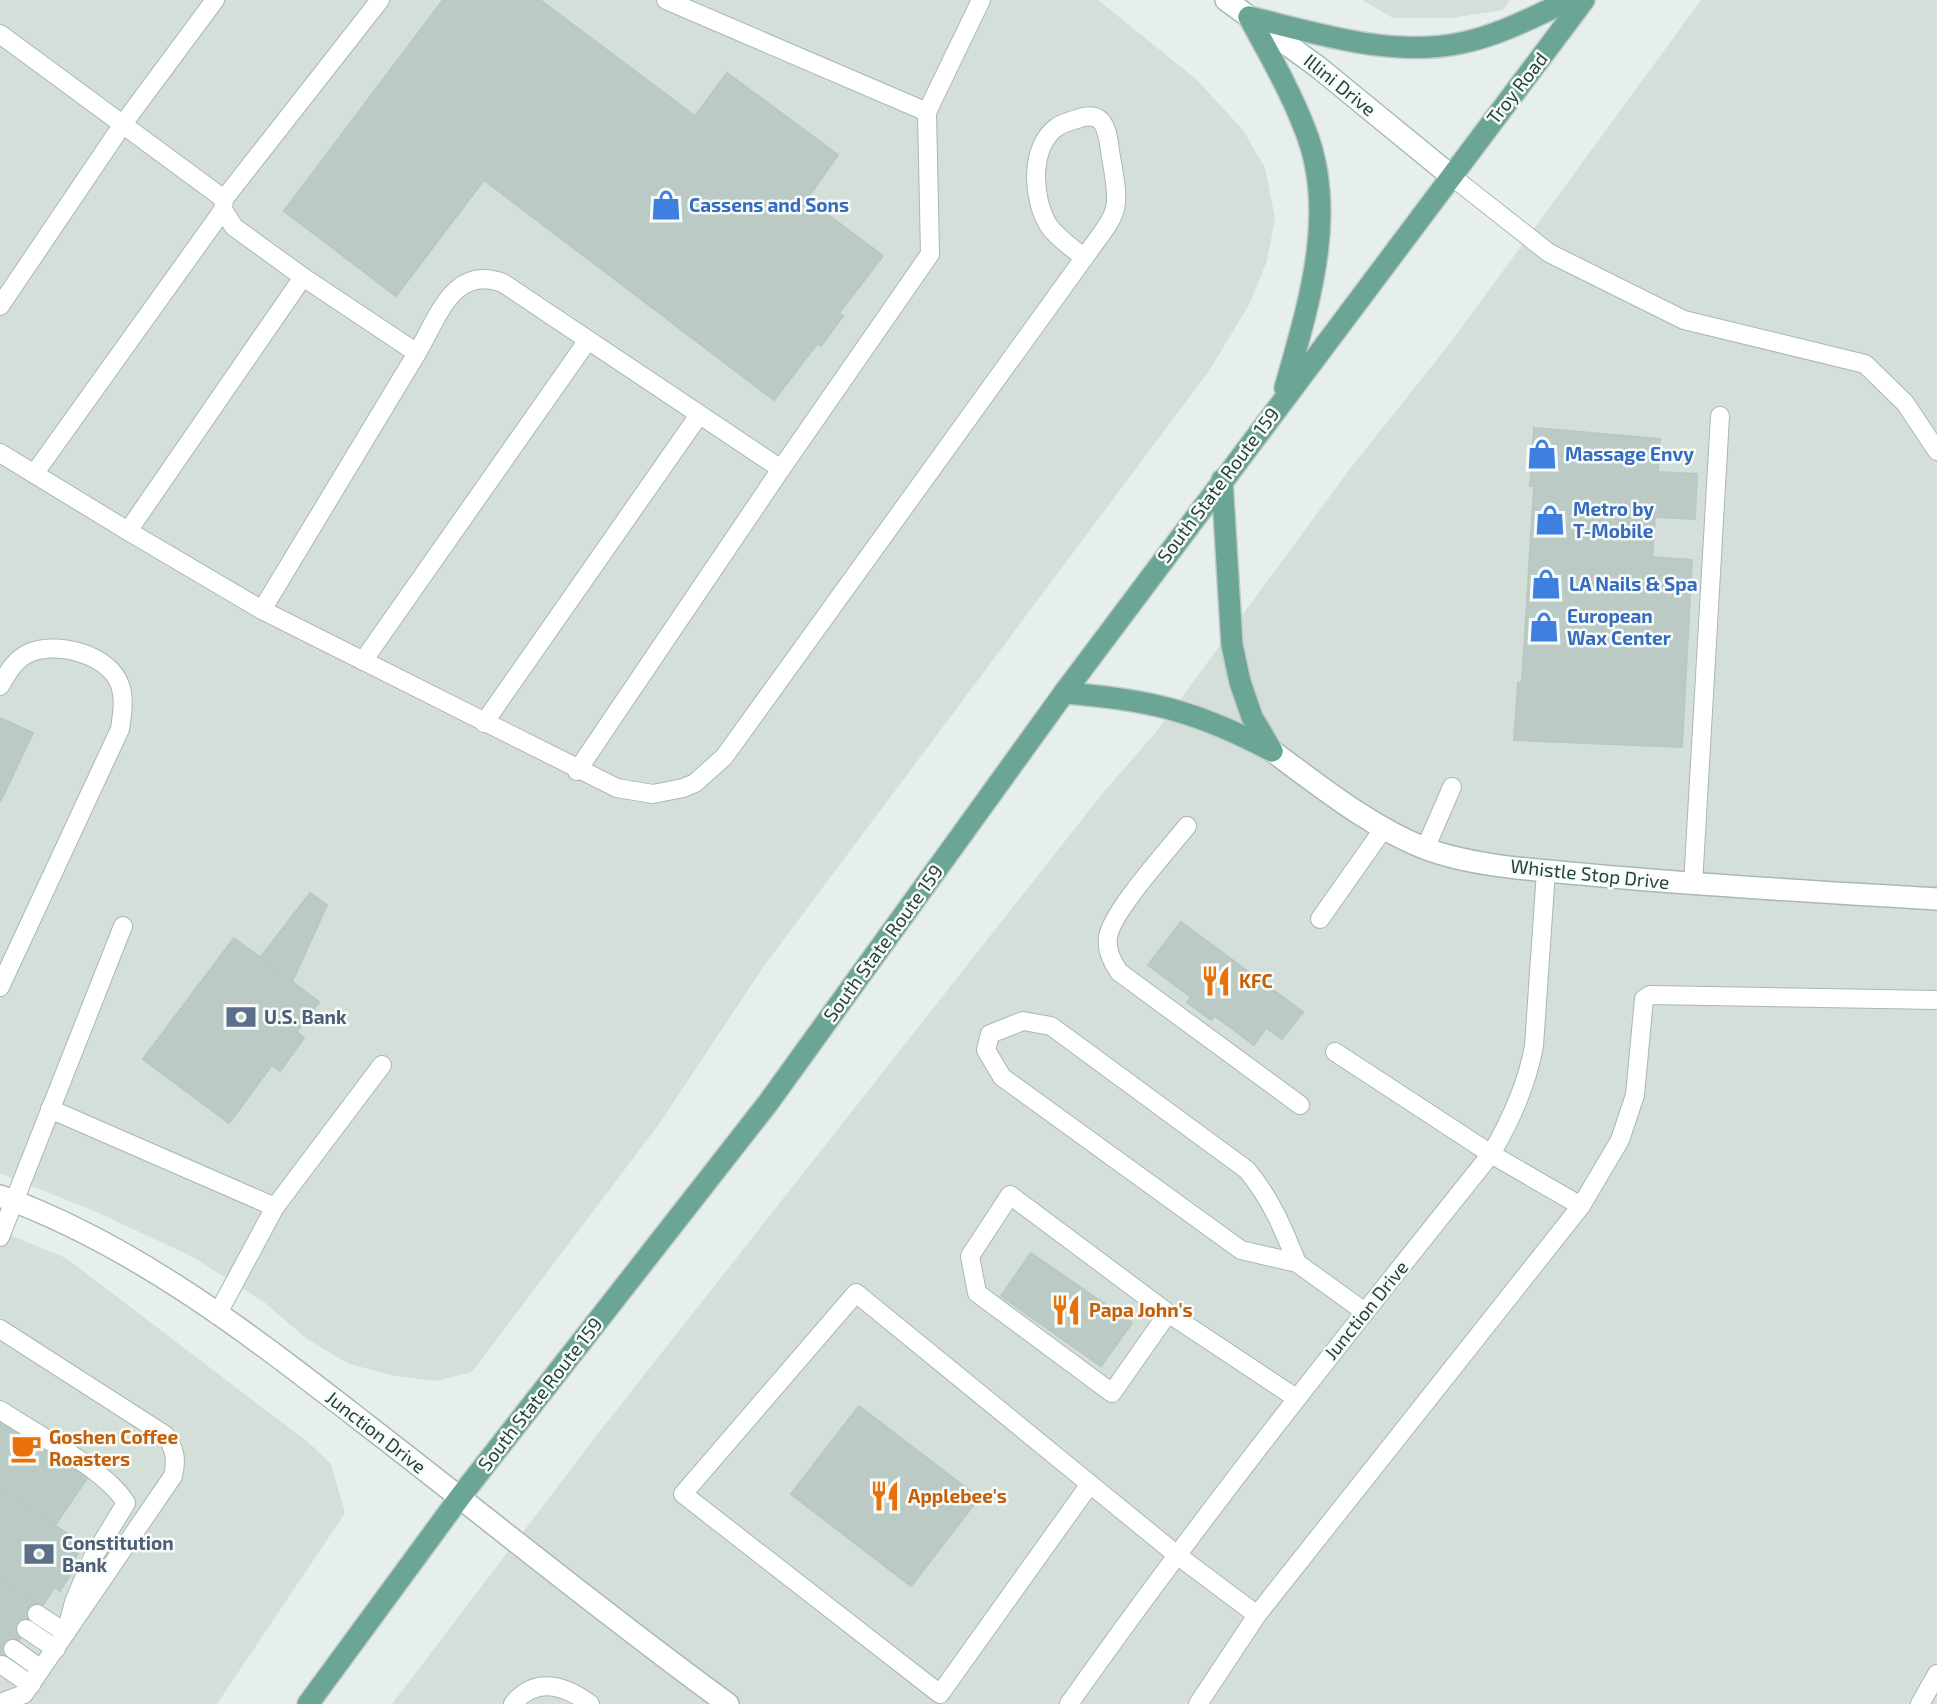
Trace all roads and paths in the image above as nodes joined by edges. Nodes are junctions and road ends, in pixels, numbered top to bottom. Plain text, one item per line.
1 (215, 0) edge
2 (380, 0) edge
3 (666, 0) edge
4 (1226, 0) edge
5 (1570, 0) edge
6 (1584, 0) edge
7 (978, 1) edge
8 (1249, 17) junction
9 (0, 33) edge
10 (927, 112) junction
11 (123, 124) junction
12 (1450, 175) junction
13 (224, 204) junction
14 (1084, 258) junction
15 (303, 277) junction
16 (0, 306) edge
17 (588, 340) junction
18 (417, 353) junction
19 (1280, 401) junction
20 (699, 415) junction
21 (1720, 416) dead end
22 (1937, 451) edge
23 (0, 453) edge
24 (781, 469) junction
25 (34, 474) junction
26 (1222, 480) junction
27 (128, 531) junction
28 (261, 610) junction
29 (363, 661) junction
30 (0, 686) edge
31 (1064, 693) junction
32 (484, 723) junction
33 (1272, 751) junction
34 (578, 771) junction
35 (1452, 787) dead end
36 (1187, 825) dead end
37 (1384, 828) junction
38 (1425, 849) junction
39 (1546, 871) junction
40 (1693, 884) junction
41 (1937, 899) edge
42 (1320, 919) dead end
43 (123, 926) dead end
44 (0, 987) edge
45 (1937, 1000) edge
46 (1335, 1052) dead end
47 (382, 1065) dead end
48 (1300, 1105) dead end
49 (50, 1108) junction
50 (1491, 1154) junction
51 (7, 1199) edge
52 (1581, 1206) junction
53 (275, 1207) junction
54 (0, 1237) edge
55 (1297, 1263) junction
56 (1364, 1312) junction
57 (1168, 1313) junction
58 (217, 1315) junction
59 (0, 1329) edge
60 (1296, 1398) junction
61 (0, 1410) edge
62 (1090, 1484) junction
63 (460, 1497) junction
64 (1177, 1555) junction
65 (37, 1614) dead end
66 (1257, 1615) junction
67 (26, 1629) dead end
68 (66, 1633) junction
69 (12, 1649) dead end
70 (56, 1649) junction
71 (2, 1665) edge
72 (41, 1669) junction
73 (1937, 1674) edge
74 (31, 1685) junction
75 (4, 1698) edge
76 (516, 1703) edge
77 (308, 1704) edge
78 (590, 1704) edge
79 (729, 1704) edge
80 (1069, 1704) edge
81 (1198, 1704) edge
82 (1920, 1704) edge

1 - 11 lane
2 - 13 lane
3 - 10 lane
4 - 8 street, Illini Drive
5 - 8 main road
6 - 12 main road, Troy Road
7 - 10 lane
8 - 12 street, Illini Drive
8 - 19 main road
9 - 11 lane
10 - 24 lane
11 - 13 lane
11 - 16 lane
12 - 19 main road, South State Route 159
12 - 22 lane
13 - 15 lane
13 - 25 lane
14 - 14 lane
14 - 34 lane
15 - 18 lane
15 - 27 lane
17 - 18 lane
17 - 20 lane
17 - 29 lane
18 - 28 lane
19 - 26 main road, South State Route 159
20 - 24 lane
20 - 32 lane
21 - 40 lane
23 - 25 lane
24 - 34 lane
25 - 27 lane
26 - 31 main road, South State Route 159
26 - 33 main road, Whistle Stop Drive
27 - 28 lane
28 - 29 lane
29 - 32 lane
30 - 44 lane
31 - 33 main road, Whistle Stop Drive
31 - 63 main road, South State Route 159
32 - 34 lane
33 - 37 street, Whistle Stop Drive
35 - 38 lane
36 - 48 lane
37 - 38 street, Whistle Stop Drive
37 - 42 lane
38 - 39 street, Whistle Stop Drive
39 - 40 street, Whistle Stop Drive
39 - 50 lane, Junction Drive
40 - 41 street, Whistle Stop Drive
43 - 49 lane
45 - 52 lane
46 - 50 lane
47 - 53 lane
49 - 51 lane
49 - 53 lane
50 - 52 lane
50 - 56 lane, Junction Drive
51 - 54 lane
51 - 58 street, Junction Drive
52 - 66 lane
53 - 58 lane
55 - 55 lane
55 - 56 lane
56 - 60 lane, Junction Drive
57 - 57 lane
57 - 60 lane
58 - 63 street, Junction Drive
59 - 68 lane
60 - 64 lane, Junction Drive
61 - 68 lane
62 - 62 lane
62 - 64 lane
63 - 77 main road, South State Route 159
63 - 79 street, Junction Drive
64 - 66 lane
64 - 80 lane, Junction Drive
65 - 68 lane
66 - 81 lane
67 - 70 lane
68 - 70 lane
69 - 72 lane
70 - 72 lane
71 - 74 lane
72 - 74 lane
73 - 82 lane
74 - 75 lane
76 - 78 lane

